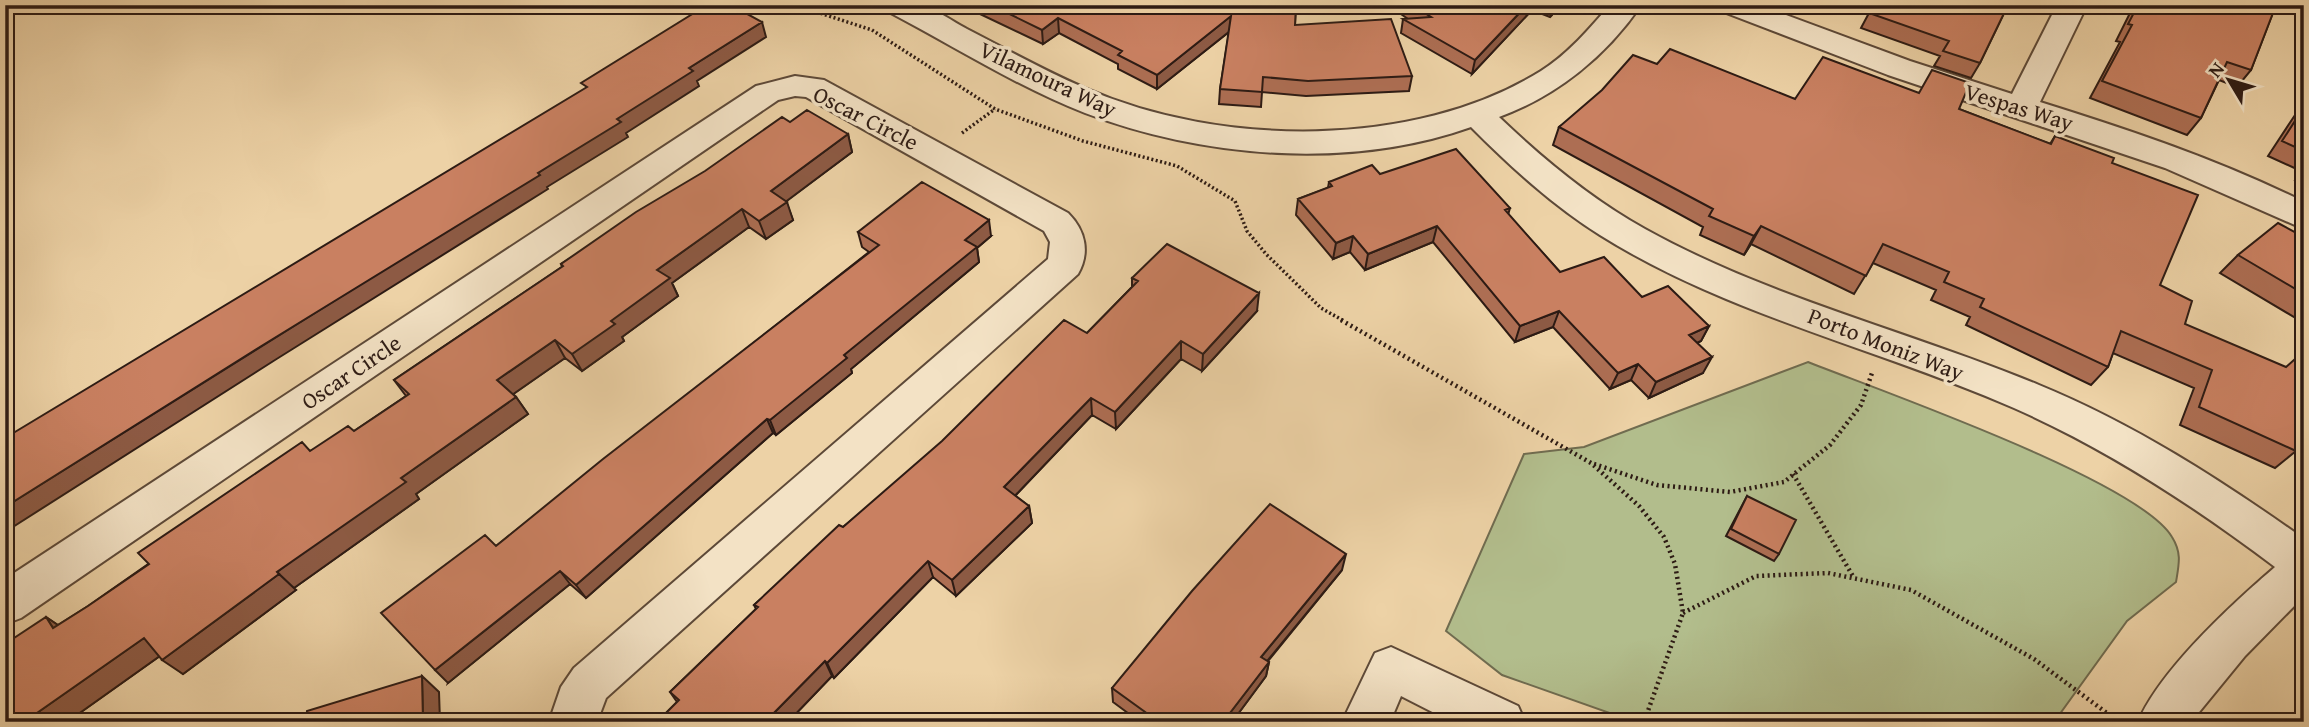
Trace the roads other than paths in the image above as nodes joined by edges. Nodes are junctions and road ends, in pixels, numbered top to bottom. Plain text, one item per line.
1 (897, 5) edge
2 (1626, 5) edge
3 (1731, 5) edge
4 (2072, 5) edge
5 (2022, 106) junction
6 (1477, 114) junction
7 (2304, 217) edge
8 (2304, 566) edge
9 (5, 604) edge
10 (573, 722) edge
11 (1366, 722) edge
12 (1501, 722) edge
13 (2162, 722) edge

1 - 6 street, Vilamoura Way
2 - 6 street, Vilamoura Way
3 - 5 street, Vespas Way
4 - 5 street
5 - 7 street, Vespas Way
6 - 8 street, Porto Moniz Way
8 - 13 street
9 - 10 street, Oscar Circle
11 - 12 street

